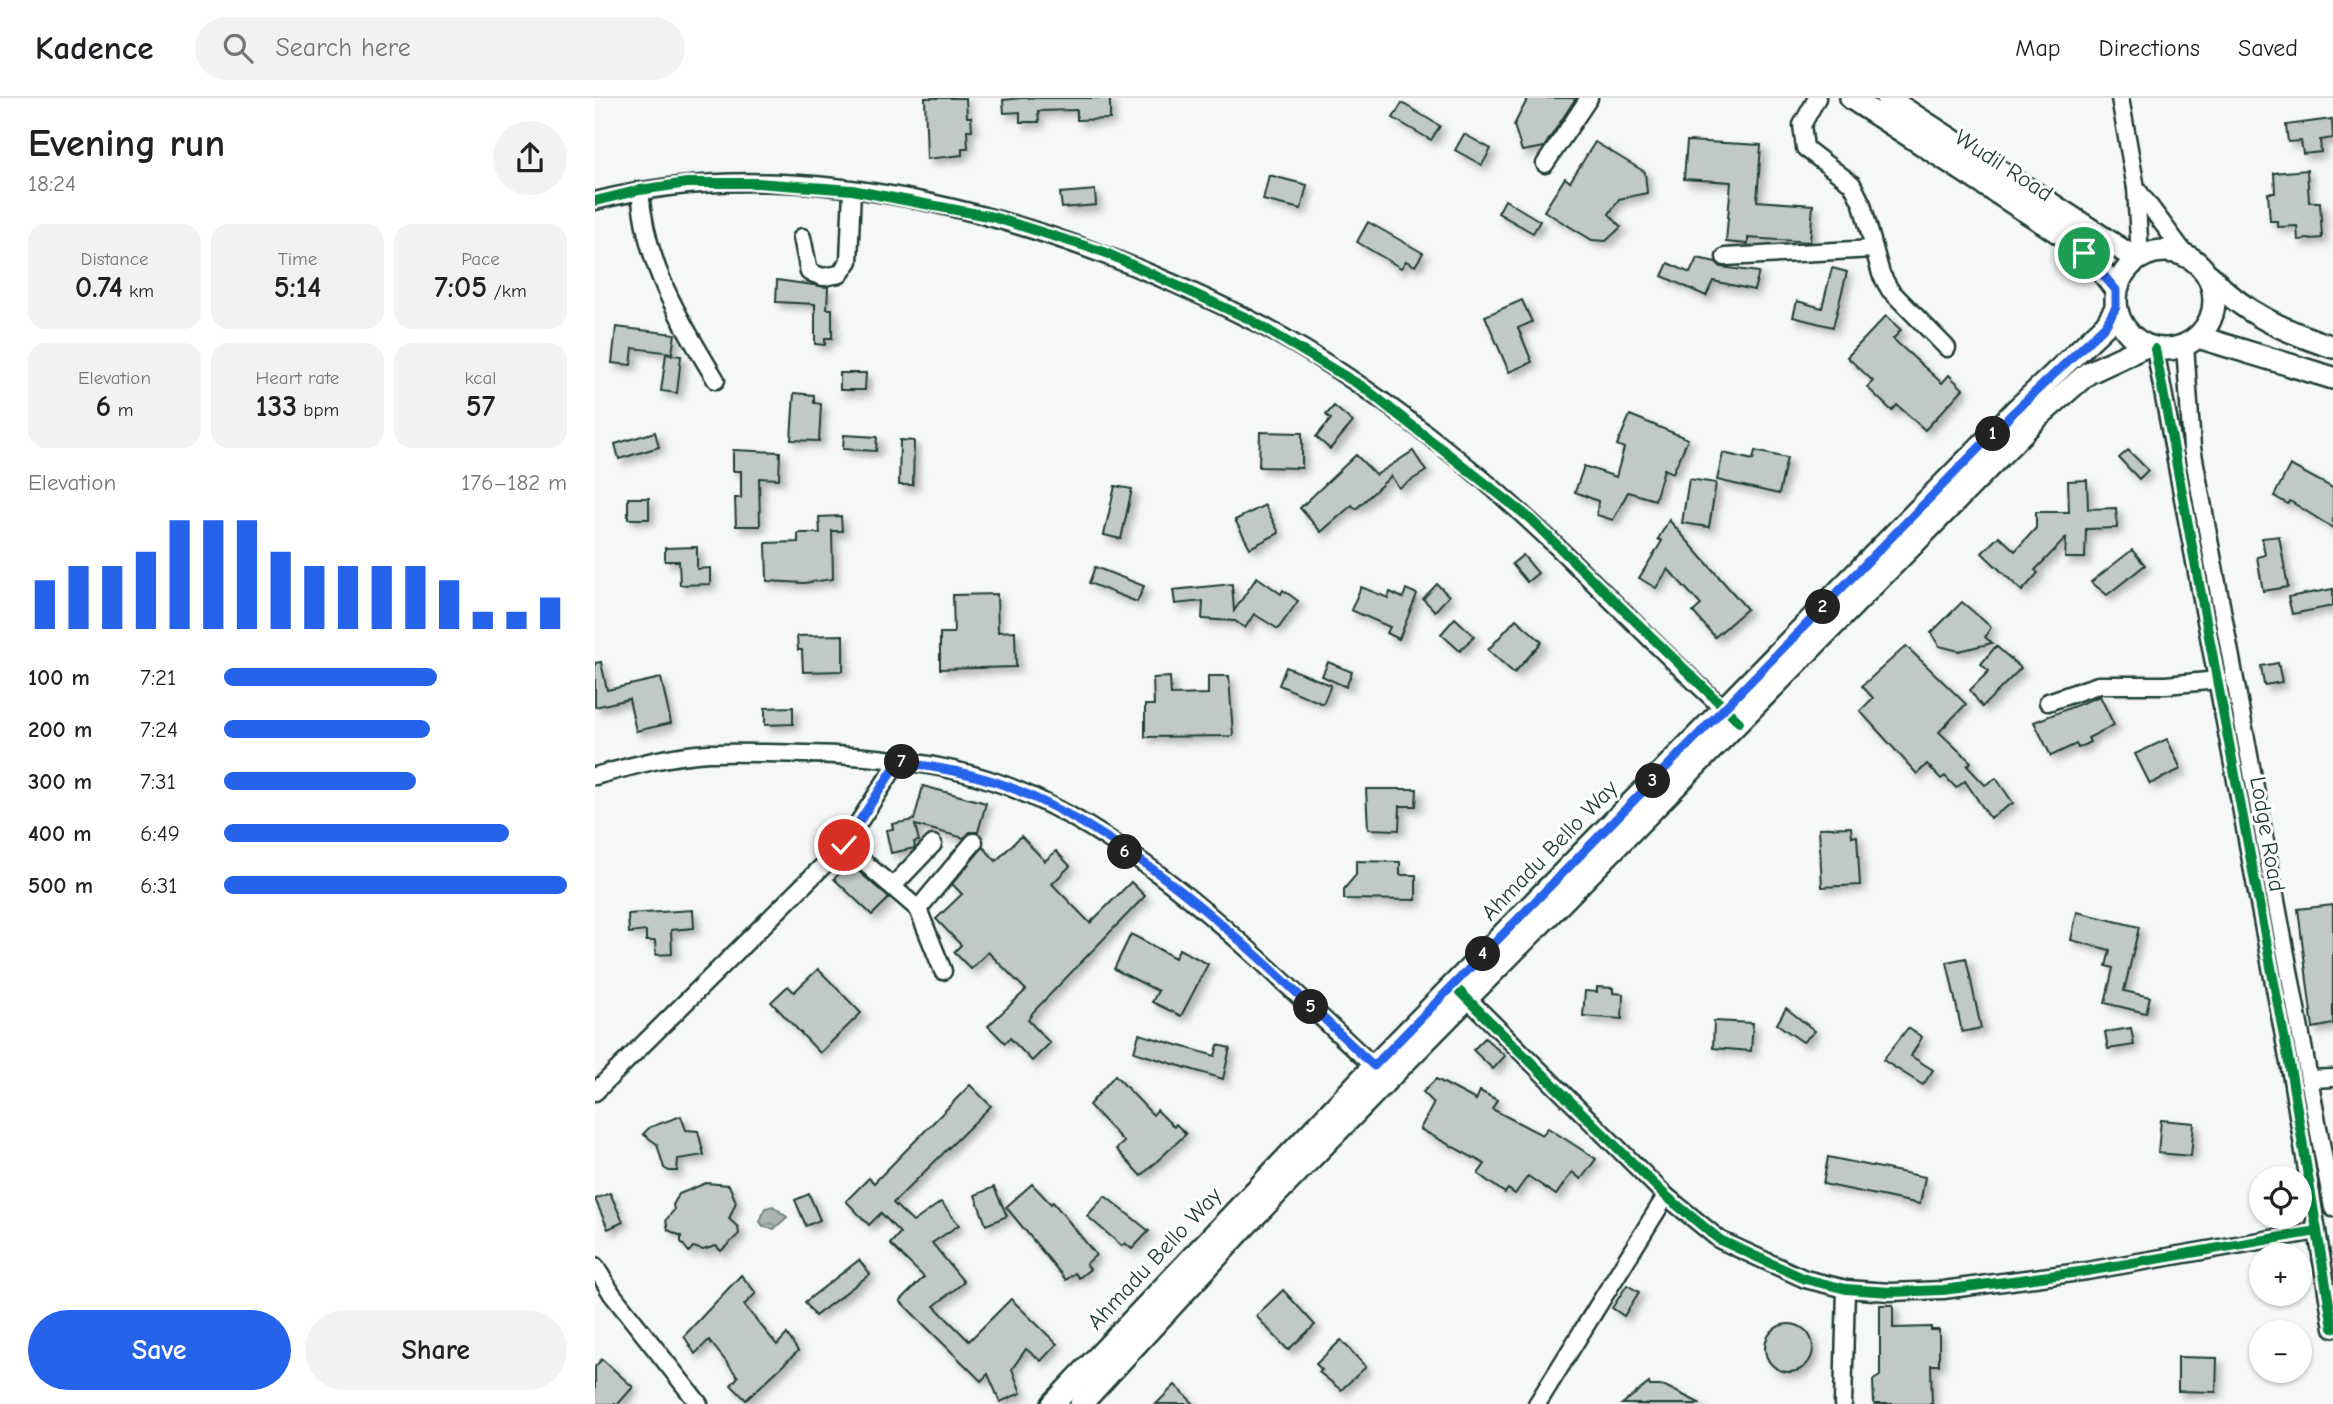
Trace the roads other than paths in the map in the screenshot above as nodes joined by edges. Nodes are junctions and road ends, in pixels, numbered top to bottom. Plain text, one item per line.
1 (1589, 98) edge
2 (1817, 98) edge
3 (1851, 98) edge
4 (1888, 98) edge
5 (2120, 98) edge
6 (1545, 164) dead end
7 (2136, 188) junction
8 (640, 190) junction
9 (852, 190) junction
10 (595, 201) edge
11 (802, 237) dead end
12 (1874, 249) junction
13 (2186, 255) junction
14 (1725, 257) dead end
15 (2138, 258) junction
16 (2206, 271) junction
17 (2116, 299) junction
18 (2192, 341) junction
19 (2151, 347) junction
20 (2333, 347) edge
21 (1947, 348) dead end
22 (2333, 378) edge
23 (716, 380) dead end
24 (1825, 619) junction
25 (2218, 680) junction
26 (2047, 702) dead end
27 (1731, 715) junction
28 (898, 762) junction
29 (595, 776) edge
30 (974, 842) dead end
31 (933, 844) dead end
32 (844, 845) junction
33 (893, 886) junction
34 (918, 909) junction
35 (943, 971) dead end
36 (1460, 992) junction
37 (1381, 1073) junction
38 (2333, 1078) edge
39 (2309, 1079) junction
40 (595, 1092) edge
41 (1666, 1196) junction
42 (2333, 1208) edge
43 (2317, 1231) junction
44 (595, 1266) edge
45 (1846, 1289) junction
46 (2333, 1328) edge
47 (699, 1404) edge
48 (1053, 1404) edge
49 (1081, 1404) edge
50 (1537, 1404) edge
51 (1843, 1404) edge

1 - 6 street
2 - 12 street
3 - 17 main road, Wudil Road
4 - 15 main road, Wudil Road
5 - 7 street
7 - 13 street
7 - 15 street
8 - 9 street
8 - 10 street
8 - 23 street
9 - 11 street
9 - 27 street
12 - 14 street
12 - 21 street
13 - 15 main road
13 - 16 main road
15 - 17 main road
16 - 18 main road
16 - 20 main road
17 - 19 main road
17 - 24 main road, Ahmadu Bello Way
18 - 19 main road
18 - 22 main road
18 - 39 street, Lodge Road
19 - 24 main road, Ahmadu Bello Way
19 - 25 street, Lodge Road
24 - 27 main road, Ahmadu Bello Way
25 - 26 street
25 - 43 street, Lodge Road
27 - 36 main road, Ahmadu Bello Way
28 - 29 street
28 - 32 street
28 - 37 street
30 - 34 street
31 - 33 street
32 - 33 street
32 - 40 street
33 - 34 street
34 - 35 street
36 - 37 main road, Ahmadu Bello Way
36 - 41 street
37 - 48 main road, Ahmadu Bello Way
37 - 49 main road, Ahmadu Bello Way
38 - 39 street
39 - 42 street, Lodge Road
41 - 45 street
41 - 50 street
43 - 45 street
43 - 46 street, Lodge Road
44 - 47 street
45 - 51 street

